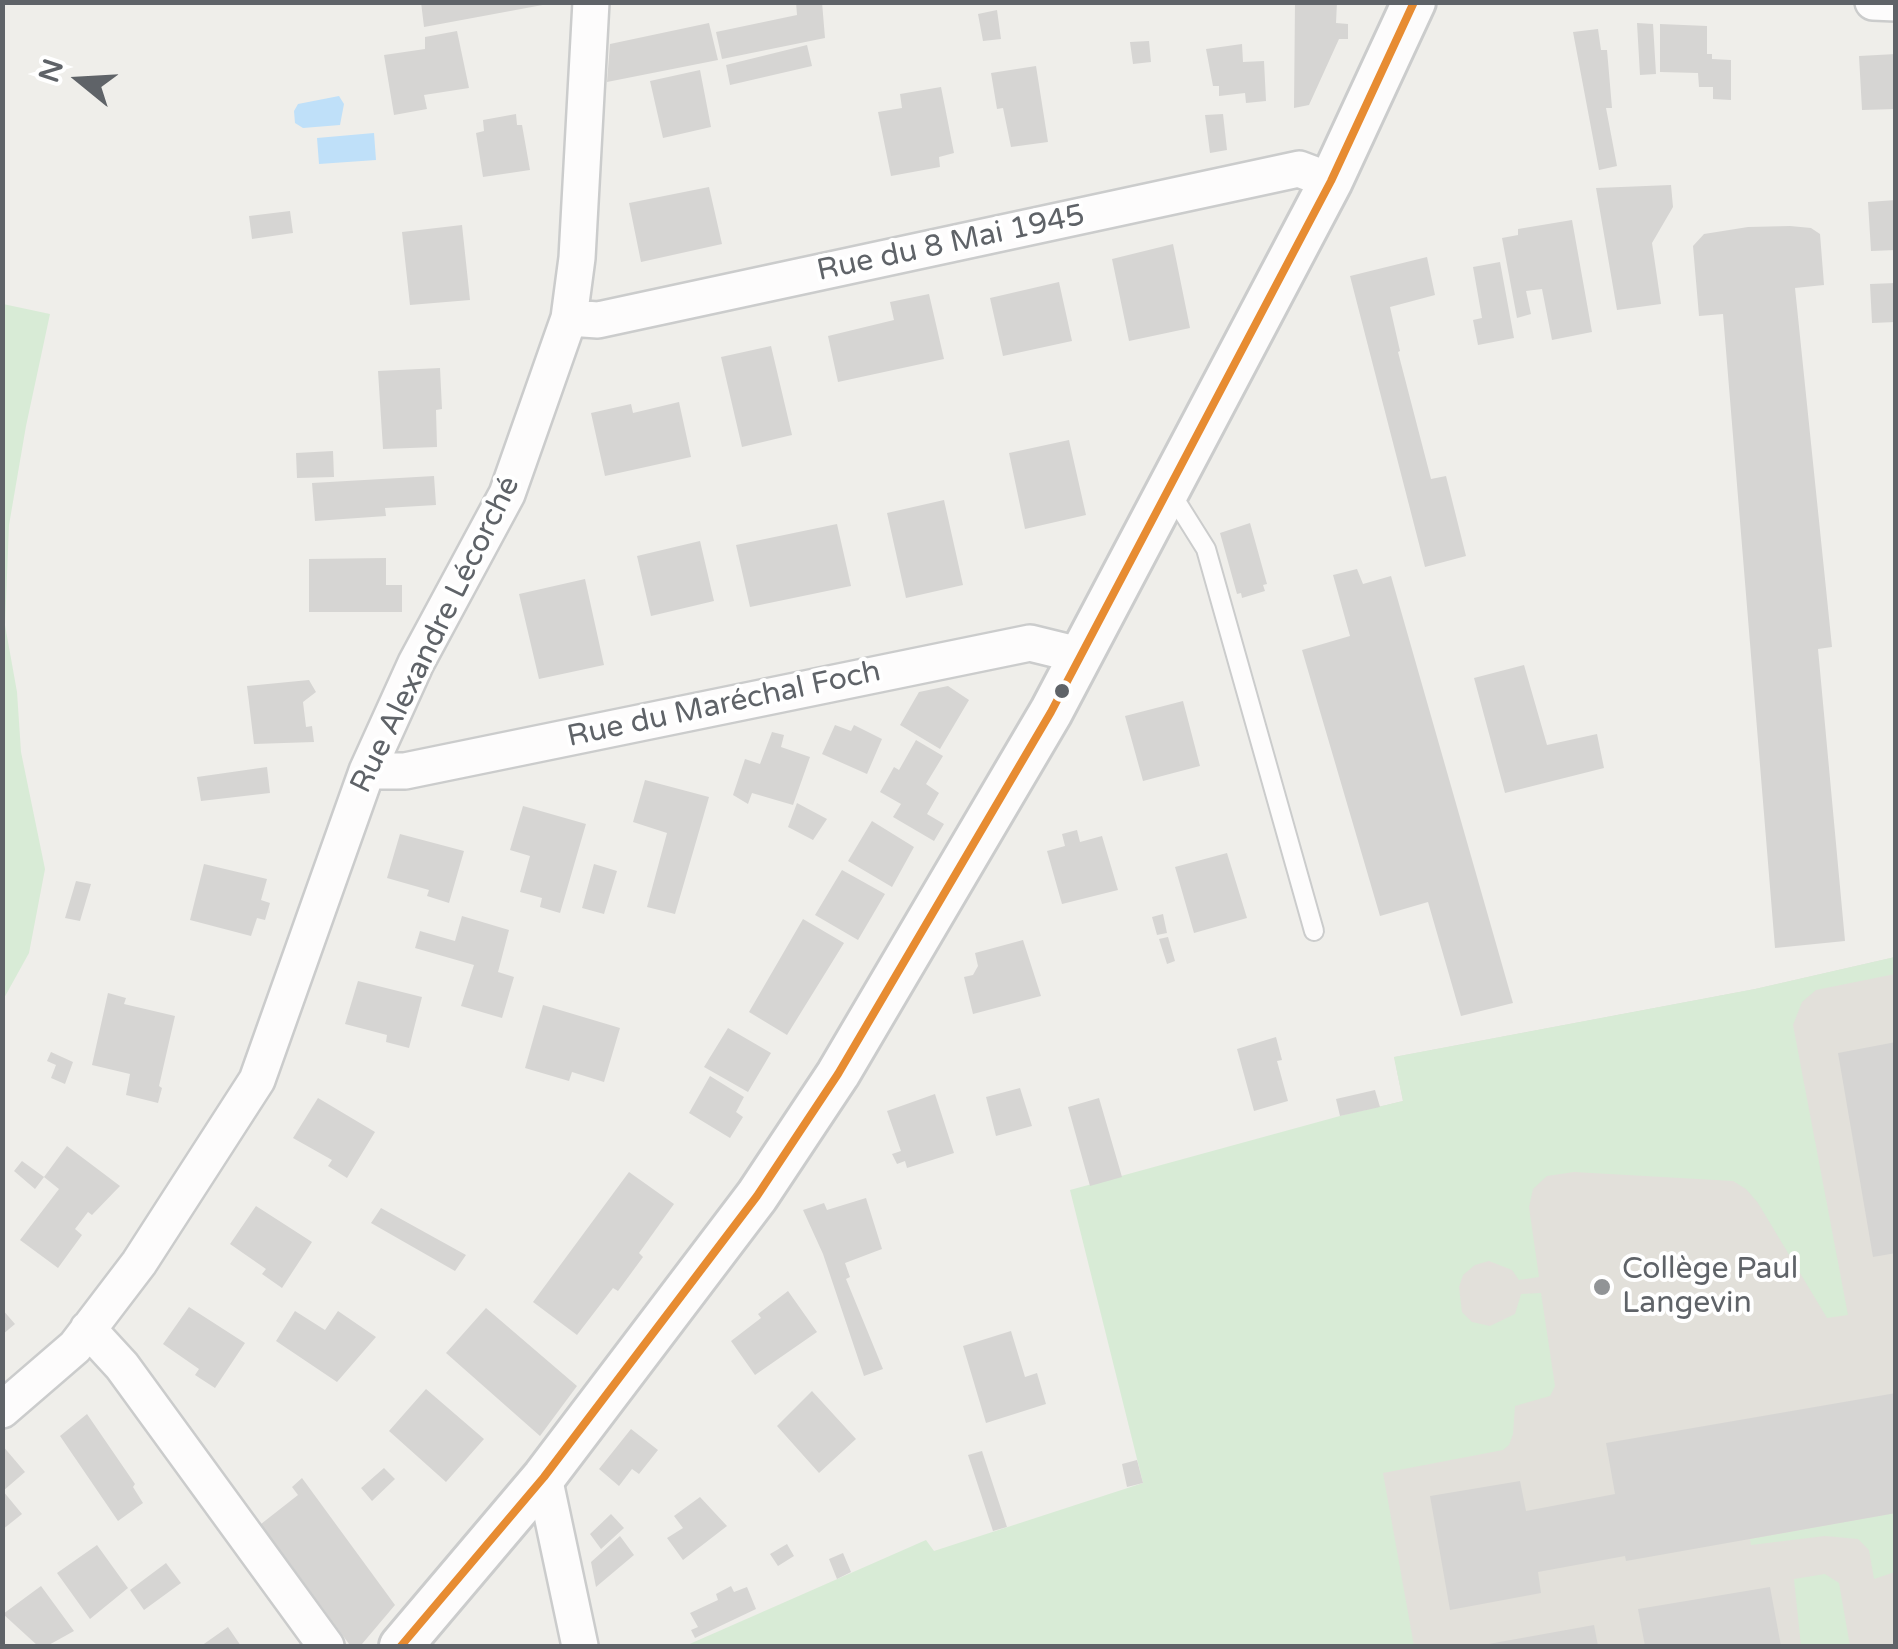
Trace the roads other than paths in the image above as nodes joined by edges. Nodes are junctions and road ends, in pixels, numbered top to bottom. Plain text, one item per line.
1 (591, 2) edge
2 (1414, 2) edge
3 (1873, 2) edge
4 (1896, 3) edge
5 (1331, 180) junction
6 (569, 318) junction
7 (1169, 490) junction
8 (1080, 655) junction
9 (367, 771) junction
10 (1314, 931) dead end
11 (88, 1330) junction
12 (2, 1410) edge
13 (544, 1476) junction
14 (326, 1646) edge
15 (401, 1646) edge
16 (580, 1646) edge

1 - 6 street, Rue Alexandre Lécorché
2 - 5 street
3 - 4 street
5 - 6 street, Rue du 8 Mai 1945
5 - 7 street
6 - 9 street, Rue Alexandre Lécorché
7 - 8 street
7 - 10 lane
8 - 9 street, Rue du Maréchal Foch
8 - 13 street
9 - 11 street, Rue Alexandre Lécorché
11 - 12 street, Rue Alexandre Lécorché
11 - 14 street
13 - 15 street
13 - 16 street

